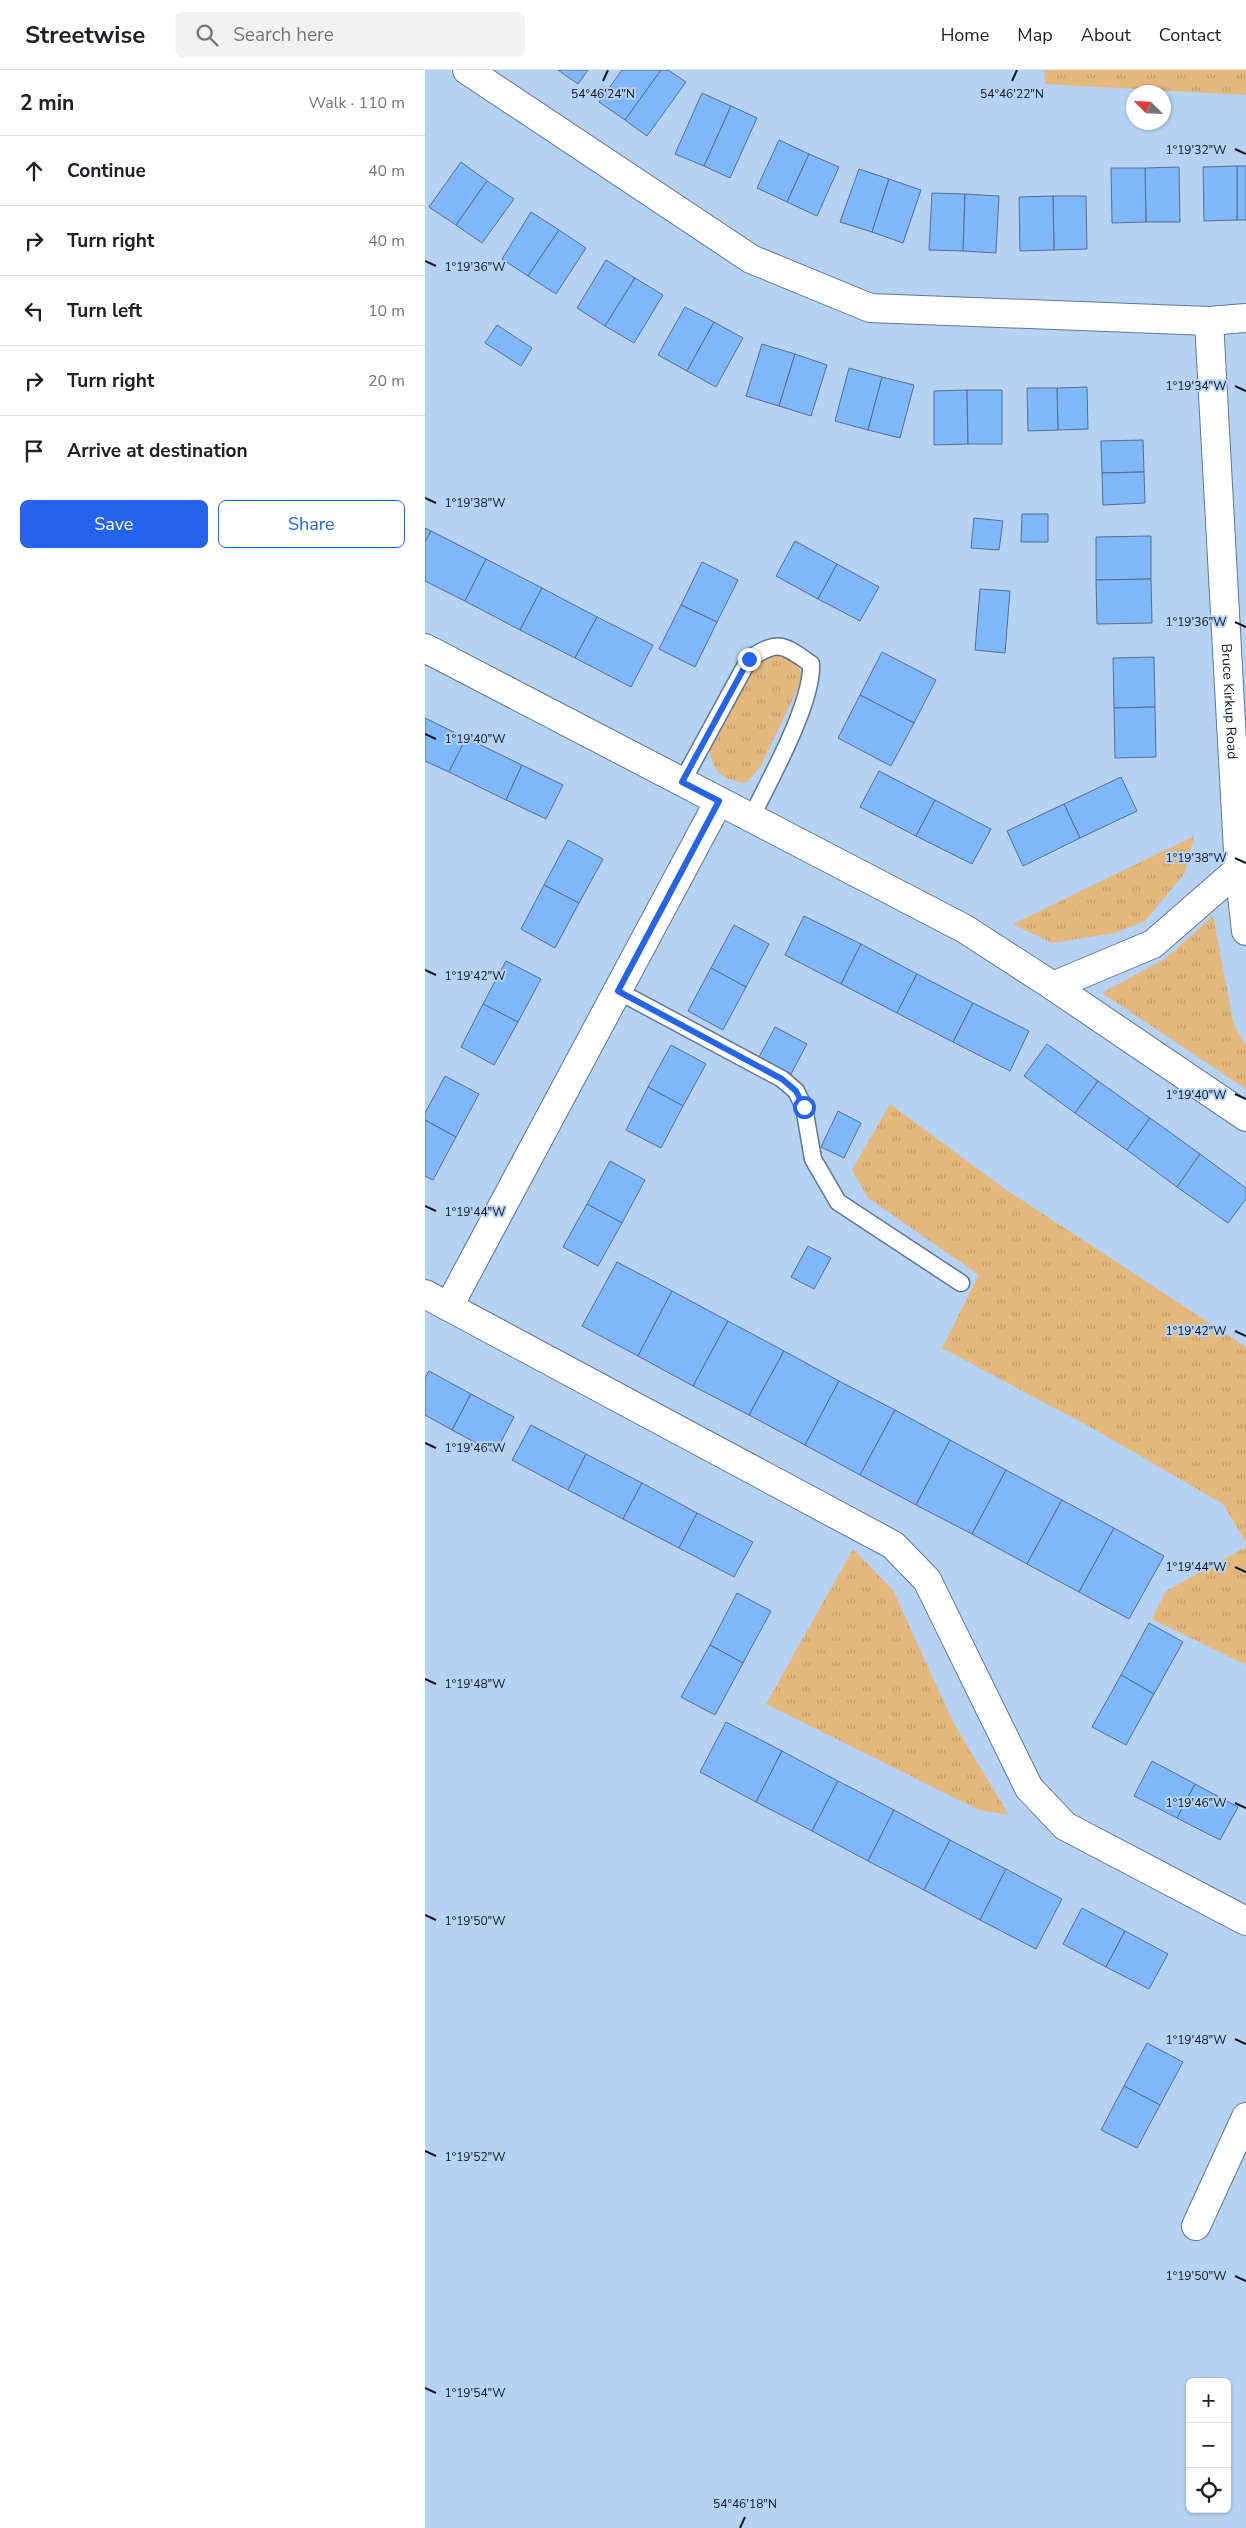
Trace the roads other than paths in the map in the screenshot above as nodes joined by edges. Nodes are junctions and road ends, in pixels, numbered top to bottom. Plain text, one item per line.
1 (467, 70) edge
2 (1246, 318) edge
3 (1209, 321) junction
4 (425, 648) edge
5 (1237, 681) edge
6 (682, 782) junction
7 (719, 801) junction
8 (751, 818) junction
9 (1239, 869) junction
10 (1246, 932) edge
11 (1053, 986) junction
12 (618, 991) junction
13 (1246, 1117) edge
14 (961, 1283) dead end
15 (425, 1294) edge
16 (449, 1306) junction
17 (1246, 1922) edge
18 (1246, 2117) edge
19 (1196, 2226) dead end

1 - 3 street
2 - 3 street
3 - 5 street, Bruce Kirkup Road
4 - 6 street
5 - 9 street, Bruce Kirkup Road
6 - 7 street
6 - 8 lane
7 - 8 street
7 - 12 street
8 - 11 street
9 - 10 street, Bruce Kirkup Road
9 - 11 street
11 - 13 street
12 - 14 lane
12 - 16 street
15 - 16 street
16 - 17 street
18 - 19 street

